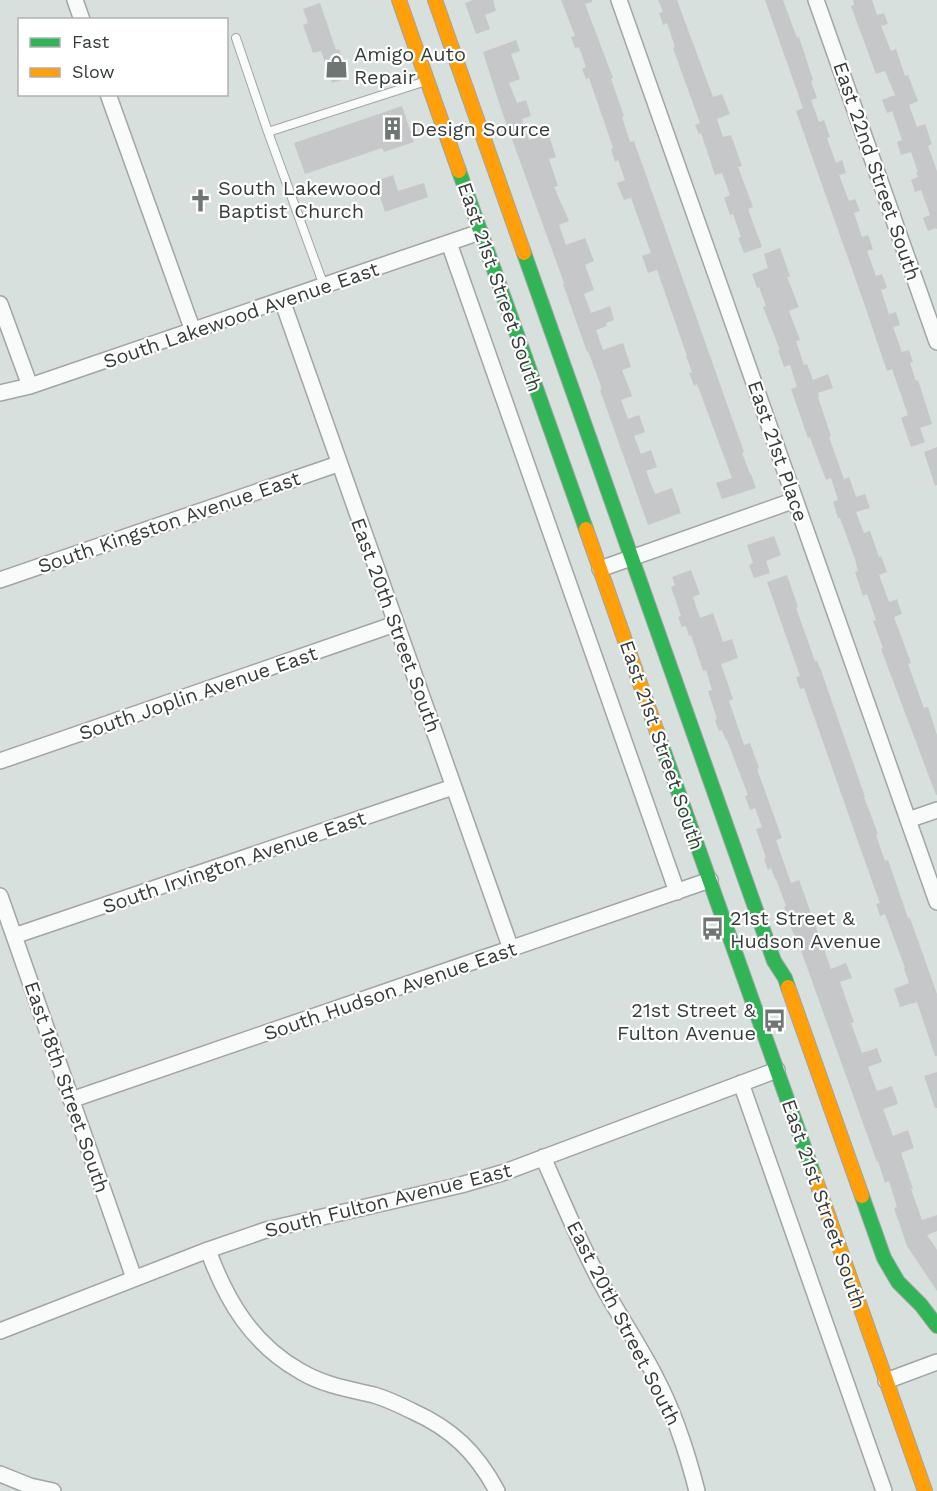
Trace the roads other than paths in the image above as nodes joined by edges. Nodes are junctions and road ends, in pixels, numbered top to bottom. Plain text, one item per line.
1 (75, 0) edge
2 (399, 0) edge
3 (435, 0) edge
4 (619, 0) edge
5 (816, 0) edge
6 (81, 18) edge
7 (236, 38) dead end
8 (428, 81) junction
9 (109, 96) edge
10 (268, 132) junction
11 (480, 232) junction
12 (449, 243) junction
13 (324, 286) junction
14 (282, 300) junction
15 (0, 304) edge
16 (193, 332) junction
17 (937, 342) edge
18 (30, 387) junction
19 (0, 393) edge
20 (338, 464) junction
21 (795, 500) junction
22 (632, 558) junction
23 (600, 569) junction
24 (0, 580) edge
25 (395, 624) junction
26 (0, 761) edge
27 (453, 787) junction
28 (937, 810) edge
29 (908, 820) junction
30 (710, 880) junction
31 (677, 892) junction
32 (0, 896) edge
33 (937, 902) edge
34 (14, 936) junction
35 (510, 950) junction
36 (777, 1070) junction
37 (741, 1083) junction
38 (71, 1100) junction
39 (543, 1157) junction
40 (208, 1250) junction
41 (134, 1278) junction
42 (937, 1326) edge
43 (0, 1331) edge
44 (937, 1362) edge
45 (886, 1381) junction
46 (0, 1474) edge
47 (53, 1491) edge
48 (497, 1491) edge
49 (697, 1491) edge
50 (884, 1491) edge
51 (925, 1491) edge

1 - 6 street
2 - 8 main road, East 21st Street South
3 - 22 main road, East 21st Street South
4 - 21 street, East 21st Place
5 - 17 street, East 22nd Street South
7 - 10 lane
8 - 10 lane
8 - 11 main road, East 21st Street South
9 - 16 street
10 - 13 lane
11 - 12 street, South Lakewood Avenue East
11 - 23 main road, East 21st Street South
12 - 13 street, South Lakewood Avenue East
12 - 31 street, East 21st Street South
13 - 14 street, South Lakewood Avenue East
14 - 16 street, South Lakewood Avenue East
14 - 20 street, East 20th Street South
15 - 18 street
16 - 18 street, South Lakewood Avenue East
18 - 19 street, South Lakewood Avenue East
20 - 24 street, South Kingston Avenue East
20 - 25 street, East 20th Street South
21 - 22 street
21 - 29 street, East 21st Place
22 - 23 street
22 - 42 main road, East 21st Street South
23 - 30 main road, East 21st Street South
25 - 26 street, South Joplin Avenue East
25 - 27 street, East 20th Street South
27 - 34 street, South Irvington Avenue East
27 - 35 street, East 20th Street South
28 - 29 street
29 - 33 street, East 21st Place
30 - 31 street, South Hudson Avenue East
30 - 36 main road, East 21st Street South
31 - 35 street, South Hudson Avenue East
32 - 34 street, East 18th Street South
34 - 38 street, East 18th Street South
35 - 38 street, South Hudson Avenue East
36 - 37 street, South Fulton Avenue East
36 - 45 main road, East 21st Street South
37 - 39 street, South Fulton Avenue East
37 - 50 street, East 21st Street South
38 - 41 street, East 18th Street South
39 - 40 street, South Fulton Avenue East
39 - 49 street, East 20th Street South
40 - 41 street, South Fulton Avenue East
40 - 48 street
41 - 43 street, South Fulton Avenue East
44 - 45 street
45 - 51 main road, East 21st Street South
46 - 47 street

